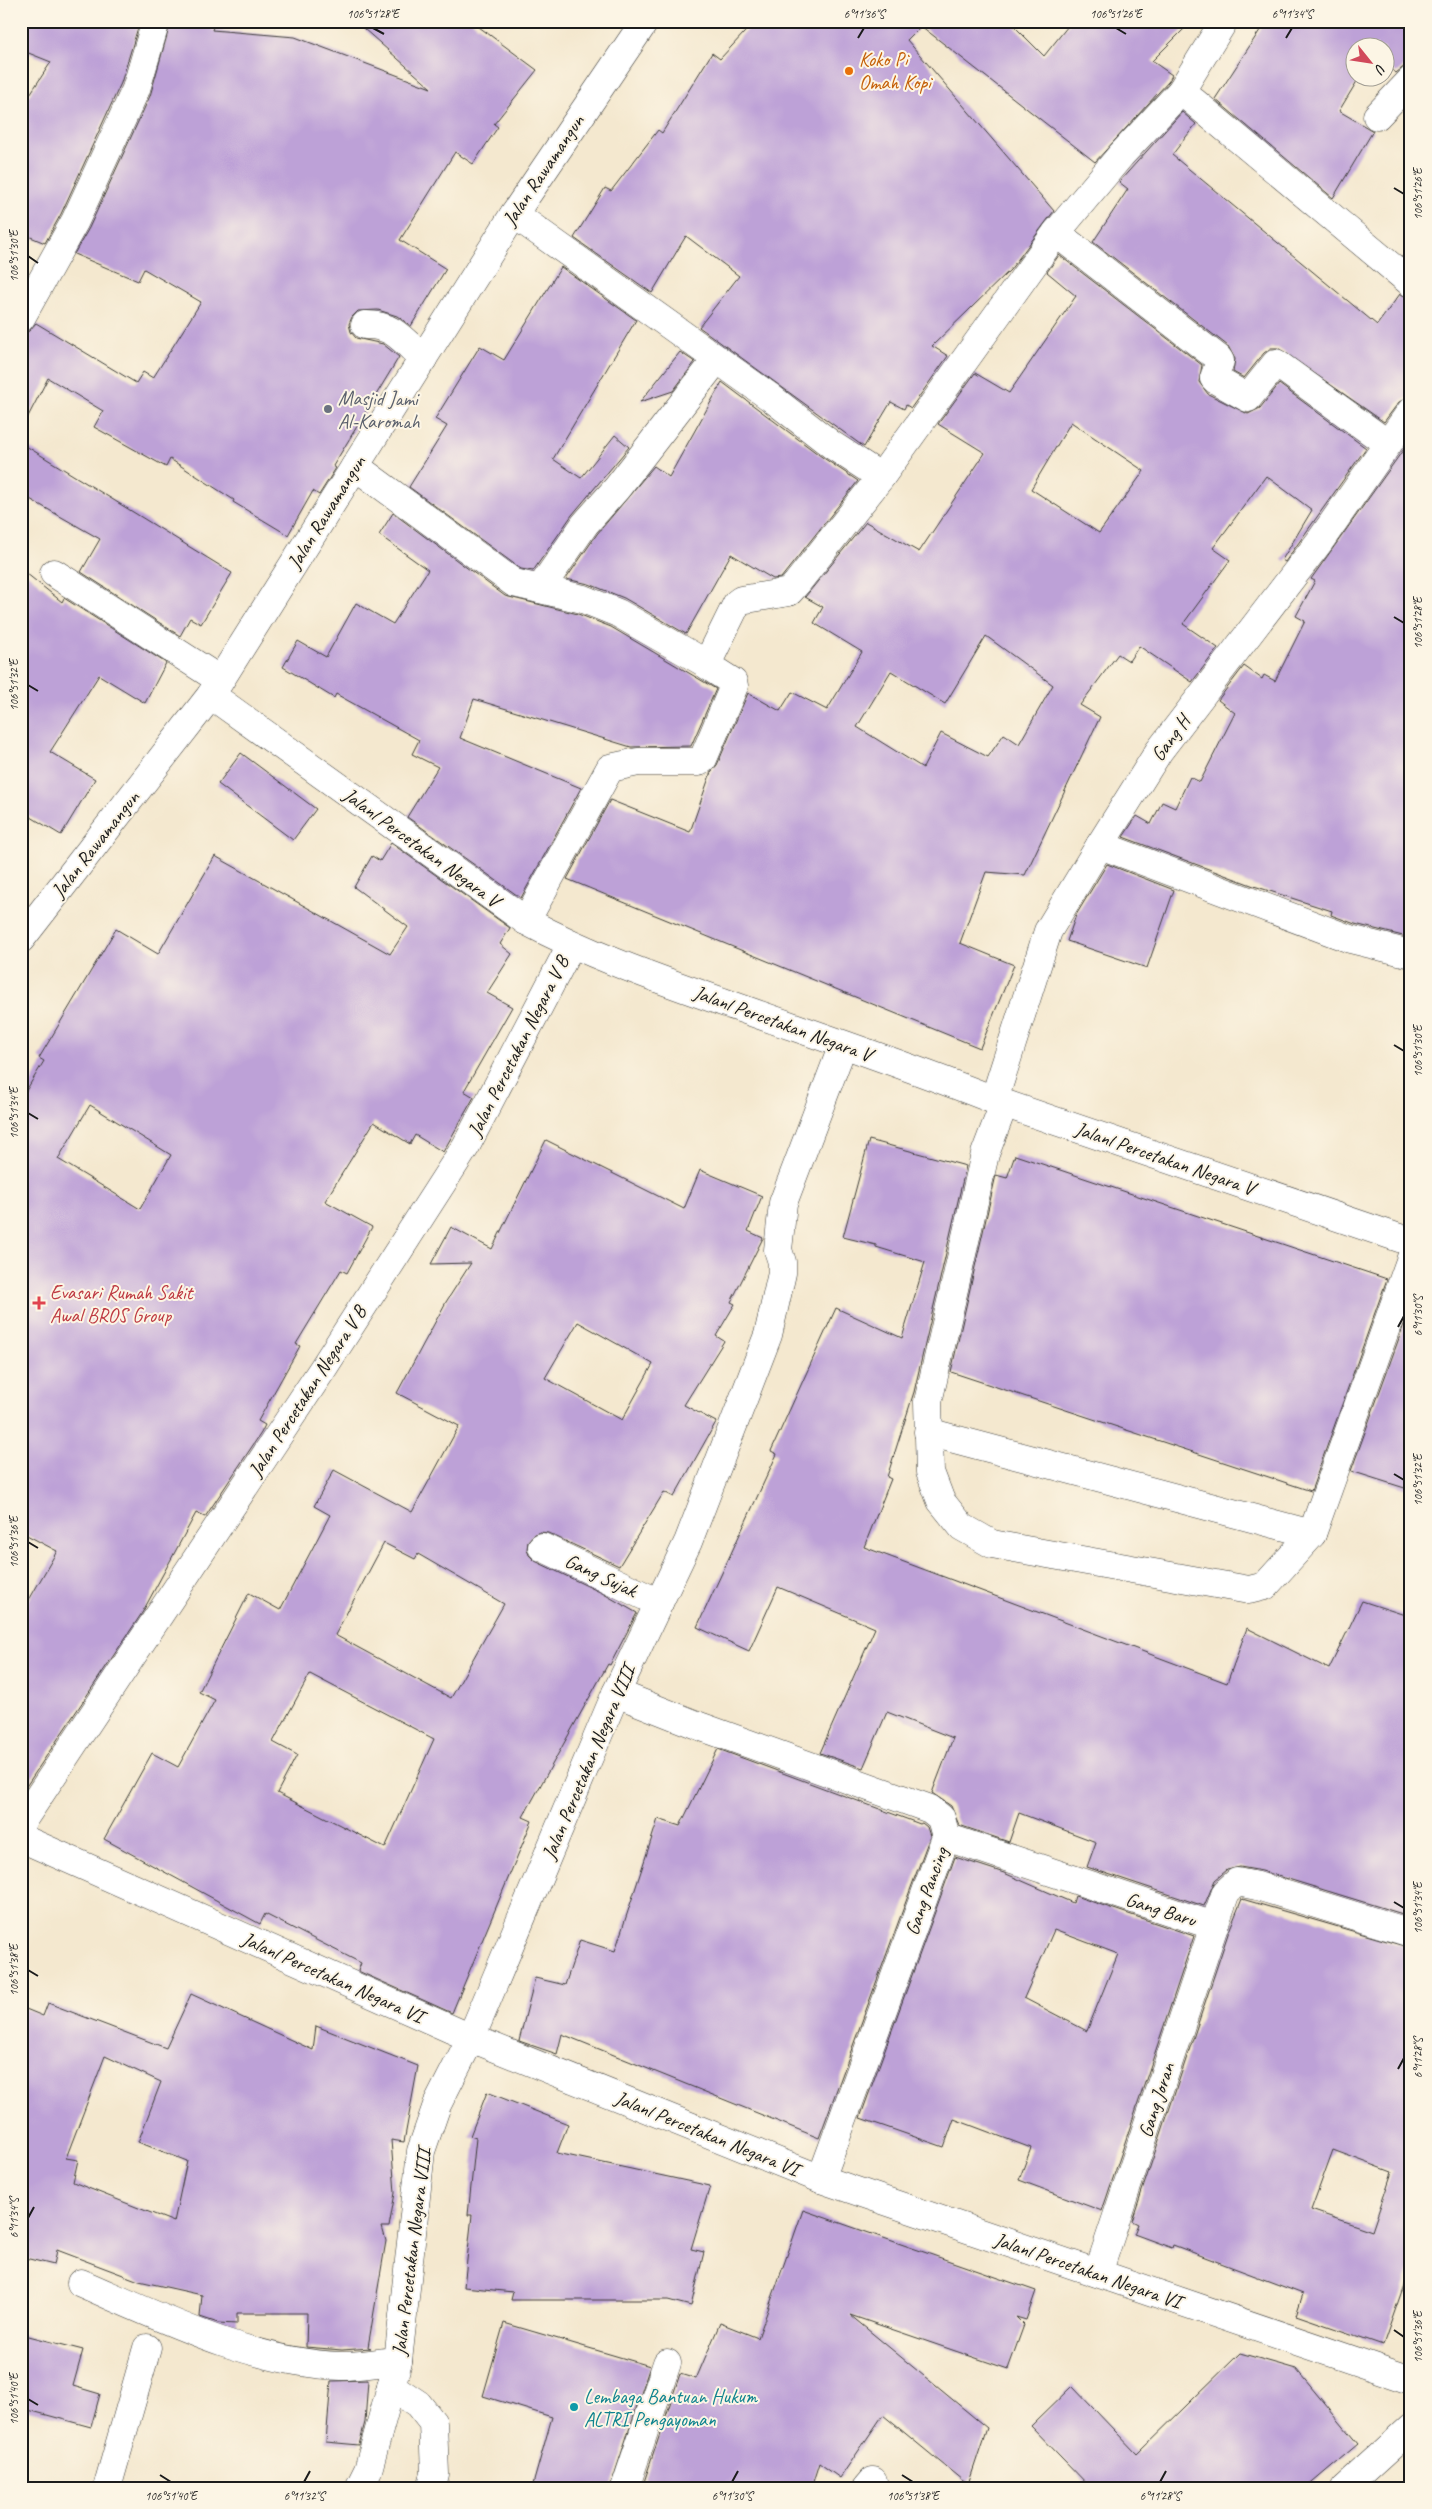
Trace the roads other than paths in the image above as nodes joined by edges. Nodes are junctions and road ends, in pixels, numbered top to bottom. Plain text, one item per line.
1 (156, 21) edge
2 (645, 21) edge
3 (1224, 21) edge
4 (1411, 80) edge
5 (1181, 91) junction
6 (1378, 116) dead end
7 (514, 214) junction
8 (1056, 233) junction
9 (1411, 283) edge
10 (21, 318) edge
11 (365, 325) dead end
12 (423, 359) junction
13 (717, 359) junction
14 (1411, 411) edge
15 (1388, 444) junction
16 (355, 466) junction
17 (881, 477) junction
18 (54, 573) dead end
19 (540, 589) junction
20 (707, 664) junction
21 (216, 687) junction
22 (1100, 845) junction
23 (526, 921) junction
24 (21, 938) edge
25 (570, 945) junction
26 (1411, 954) edge
27 (843, 1045) junction
28 (999, 1102) junction
29 (1411, 1242) edge
30 (1411, 1258) edge
31 (928, 1432) junction
32 (1312, 1534) junction
33 (542, 1547) dead end
34 (659, 1603) junction
35 (616, 1693) junction
36 (21, 1823) edge
37 (946, 1837) junction
38 (21, 1838) edge
39 (1214, 1926) junction
40 (1411, 1933) edge
41 (471, 2038) junction
42 (820, 2179) junction
43 (1098, 2273) junction
44 (81, 2283) dead end
45 (147, 2348) dead end
46 (398, 2360) junction
47 (667, 2363) dead end
48 (1411, 2380) edge
49 (391, 2386) junction
50 (1411, 2428) edge
51 (107, 2488) edge
52 (359, 2488) edge
53 (431, 2488) edge
54 (624, 2488) edge
55 (1345, 2488) edge

1 - 10 street
2 - 7 street, Jalan Rawamangun
3 - 5 street
4 - 6 street
5 - 8 street
5 - 9 street
7 - 12 street, Jalan Rawamangun
7 - 13 street
8 - 15 street
8 - 17 street
11 - 12 street
12 - 16 street, Jalan Rawamangun
13 - 17 street
13 - 19 street
14 - 15 street, Gang H
15 - 22 street, Gang H
16 - 19 street
16 - 21 street, Jalan Rawamangun
17 - 20 street
18 - 21 street, Jalanl Percetakan Negara V
19 - 20 street
20 - 23 street
21 - 23 street, Jalanl Percetakan Negara V
21 - 24 street, Jalan Rawamangun
22 - 26 street
22 - 28 street, Gang H
23 - 25 street, Jalanl Percetakan Negara V
25 - 27 street, Jalanl Percetakan Negara V
25 - 36 street, Jalan Percetakan Negara V B
27 - 28 street, Jalanl Percetakan Negara V
27 - 34 street, Jalan Percetakan Negara VIII
28 - 29 street, Jalanl Percetakan Negara V
28 - 31 street, Gang H
30 - 32 street
31 - 32 street
31 - 32 street, Gang H
33 - 34 street, Gang Sujak
34 - 35 street, Jalan Percetakan Negara VIII
35 - 37 street, Gang Pancing
35 - 41 street, Jalan Percetakan Negara VIII
37 - 39 street, Gang Baru
37 - 42 street, Gang Pancing
38 - 41 street, Jalanl Percetakan Negara VI
39 - 40 street, Gang Baru
39 - 43 street, Gang Joran
41 - 42 street, Jalanl Percetakan Negara VI
41 - 46 street, Jalan Percetakan Negara VIII
42 - 43 street, Jalanl Percetakan Negara VI
43 - 48 street, Jalanl Percetakan Negara VI
44 - 46 street
45 - 51 street
46 - 49 street, Jalan Percetakan Negara VIII
47 - 54 street
49 - 52 street, Jalan Percetakan Negara VIII
49 - 53 street
50 - 55 street

